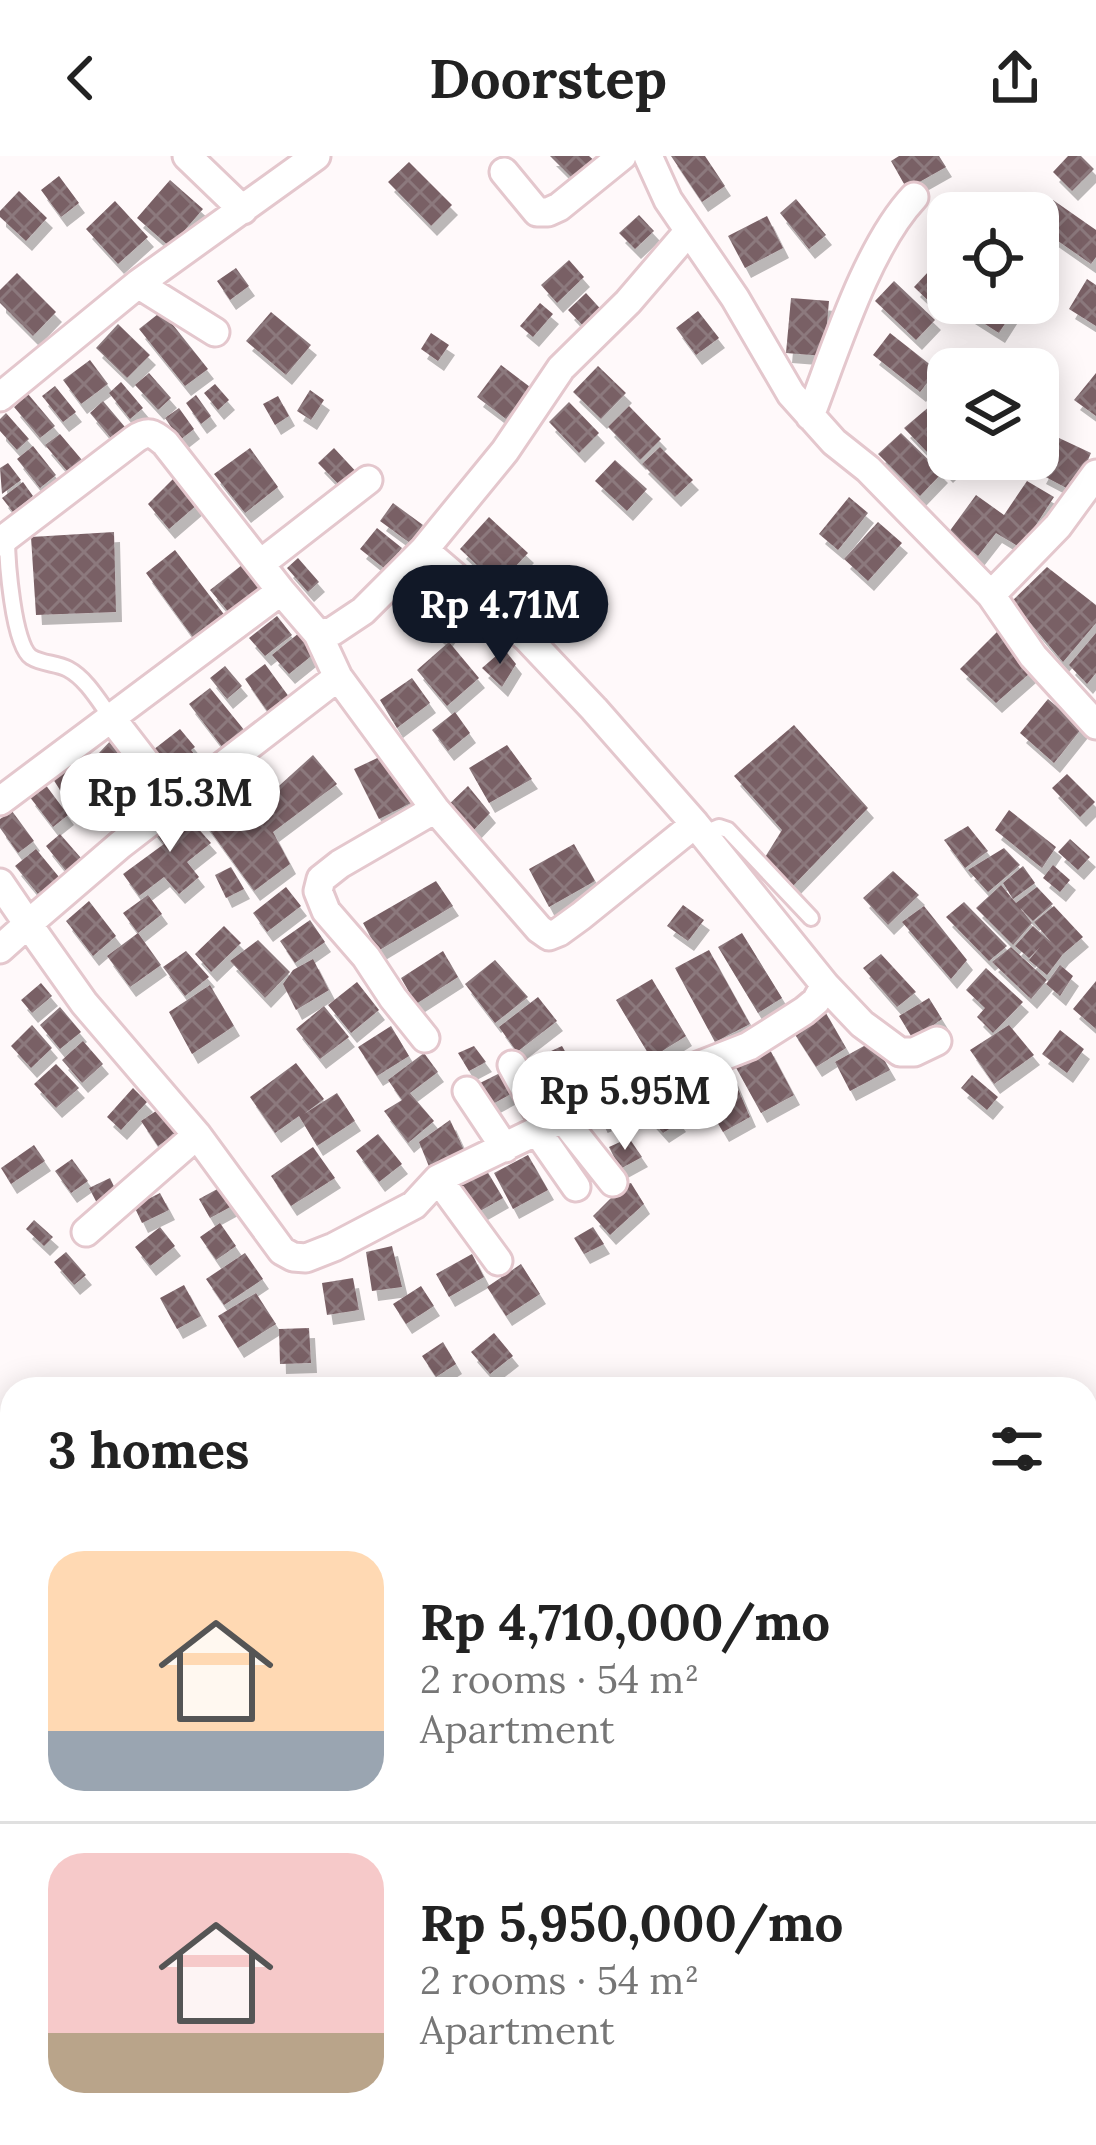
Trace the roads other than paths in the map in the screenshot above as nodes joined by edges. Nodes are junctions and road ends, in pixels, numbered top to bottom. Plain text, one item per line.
1 (187, 156) edge
2 (316, 156) edge
3 (622, 156) edge
4 (648, 156) edge
5 (504, 172) dead end
6 (914, 197) dead end
7 (243, 210) junction
8 (688, 232) junction
9 (138, 284) junction
10 (215, 332) dead end
11 (0, 398) edge
12 (810, 416) junction
13 (1096, 474) edge
14 (368, 480) dead end
15 (2, 536) edge
16 (424, 550) junction
17 (260, 564) junction
18 (281, 591) junction
19 (991, 595) junction
20 (318, 634) junction
21 (338, 677) junction
22 (1091, 713) edge
23 (112, 719) junction
24 (0, 801) edge
25 (177, 803) junction
26 (435, 809) junction
27 (698, 829) junction
28 (0, 883) edge
29 (811, 918) dead end
30 (28, 924) junction
31 (0, 949) edge
32 (825, 985) junction
33 (425, 1038) dead end
34 (937, 1041) dead end
35 (512, 1065) dead end
36 (467, 1091) dead end
37 (549, 1126) junction
38 (197, 1136) junction
39 (505, 1148) junction
40 (438, 1179) junction
41 (613, 1182) dead end
42 (577, 1187) dead end
43 (86, 1232) dead end
44 (498, 1261) dead end

1 - 7 street
2 - 7 street
3 - 5 street
4 - 8 street
6 - 12 street
7 - 9 street
8 - 12 street
8 - 16 street
9 - 10 street
9 - 11 street
12 - 19 street
13 - 19 street
14 - 17 street
15 - 17 street
15 - 23 lane
16 - 20 street
16 - 27 street
17 - 18 street
18 - 20 street
18 - 23 street
19 - 22 street
20 - 21 street
21 - 25 street
21 - 26 street
23 - 24 street
23 - 25 street
25 - 30 street
26 - 27 street
26 - 33 street
27 - 29 lane
27 - 32 street
28 - 30 street
30 - 31 street
30 - 38 street
32 - 34 street
32 - 37 street
35 - 37 street
36 - 39 street
37 - 39 street
37 - 41 street
37 - 42 street
38 - 40 street
38 - 43 street
39 - 40 street
40 - 44 street

